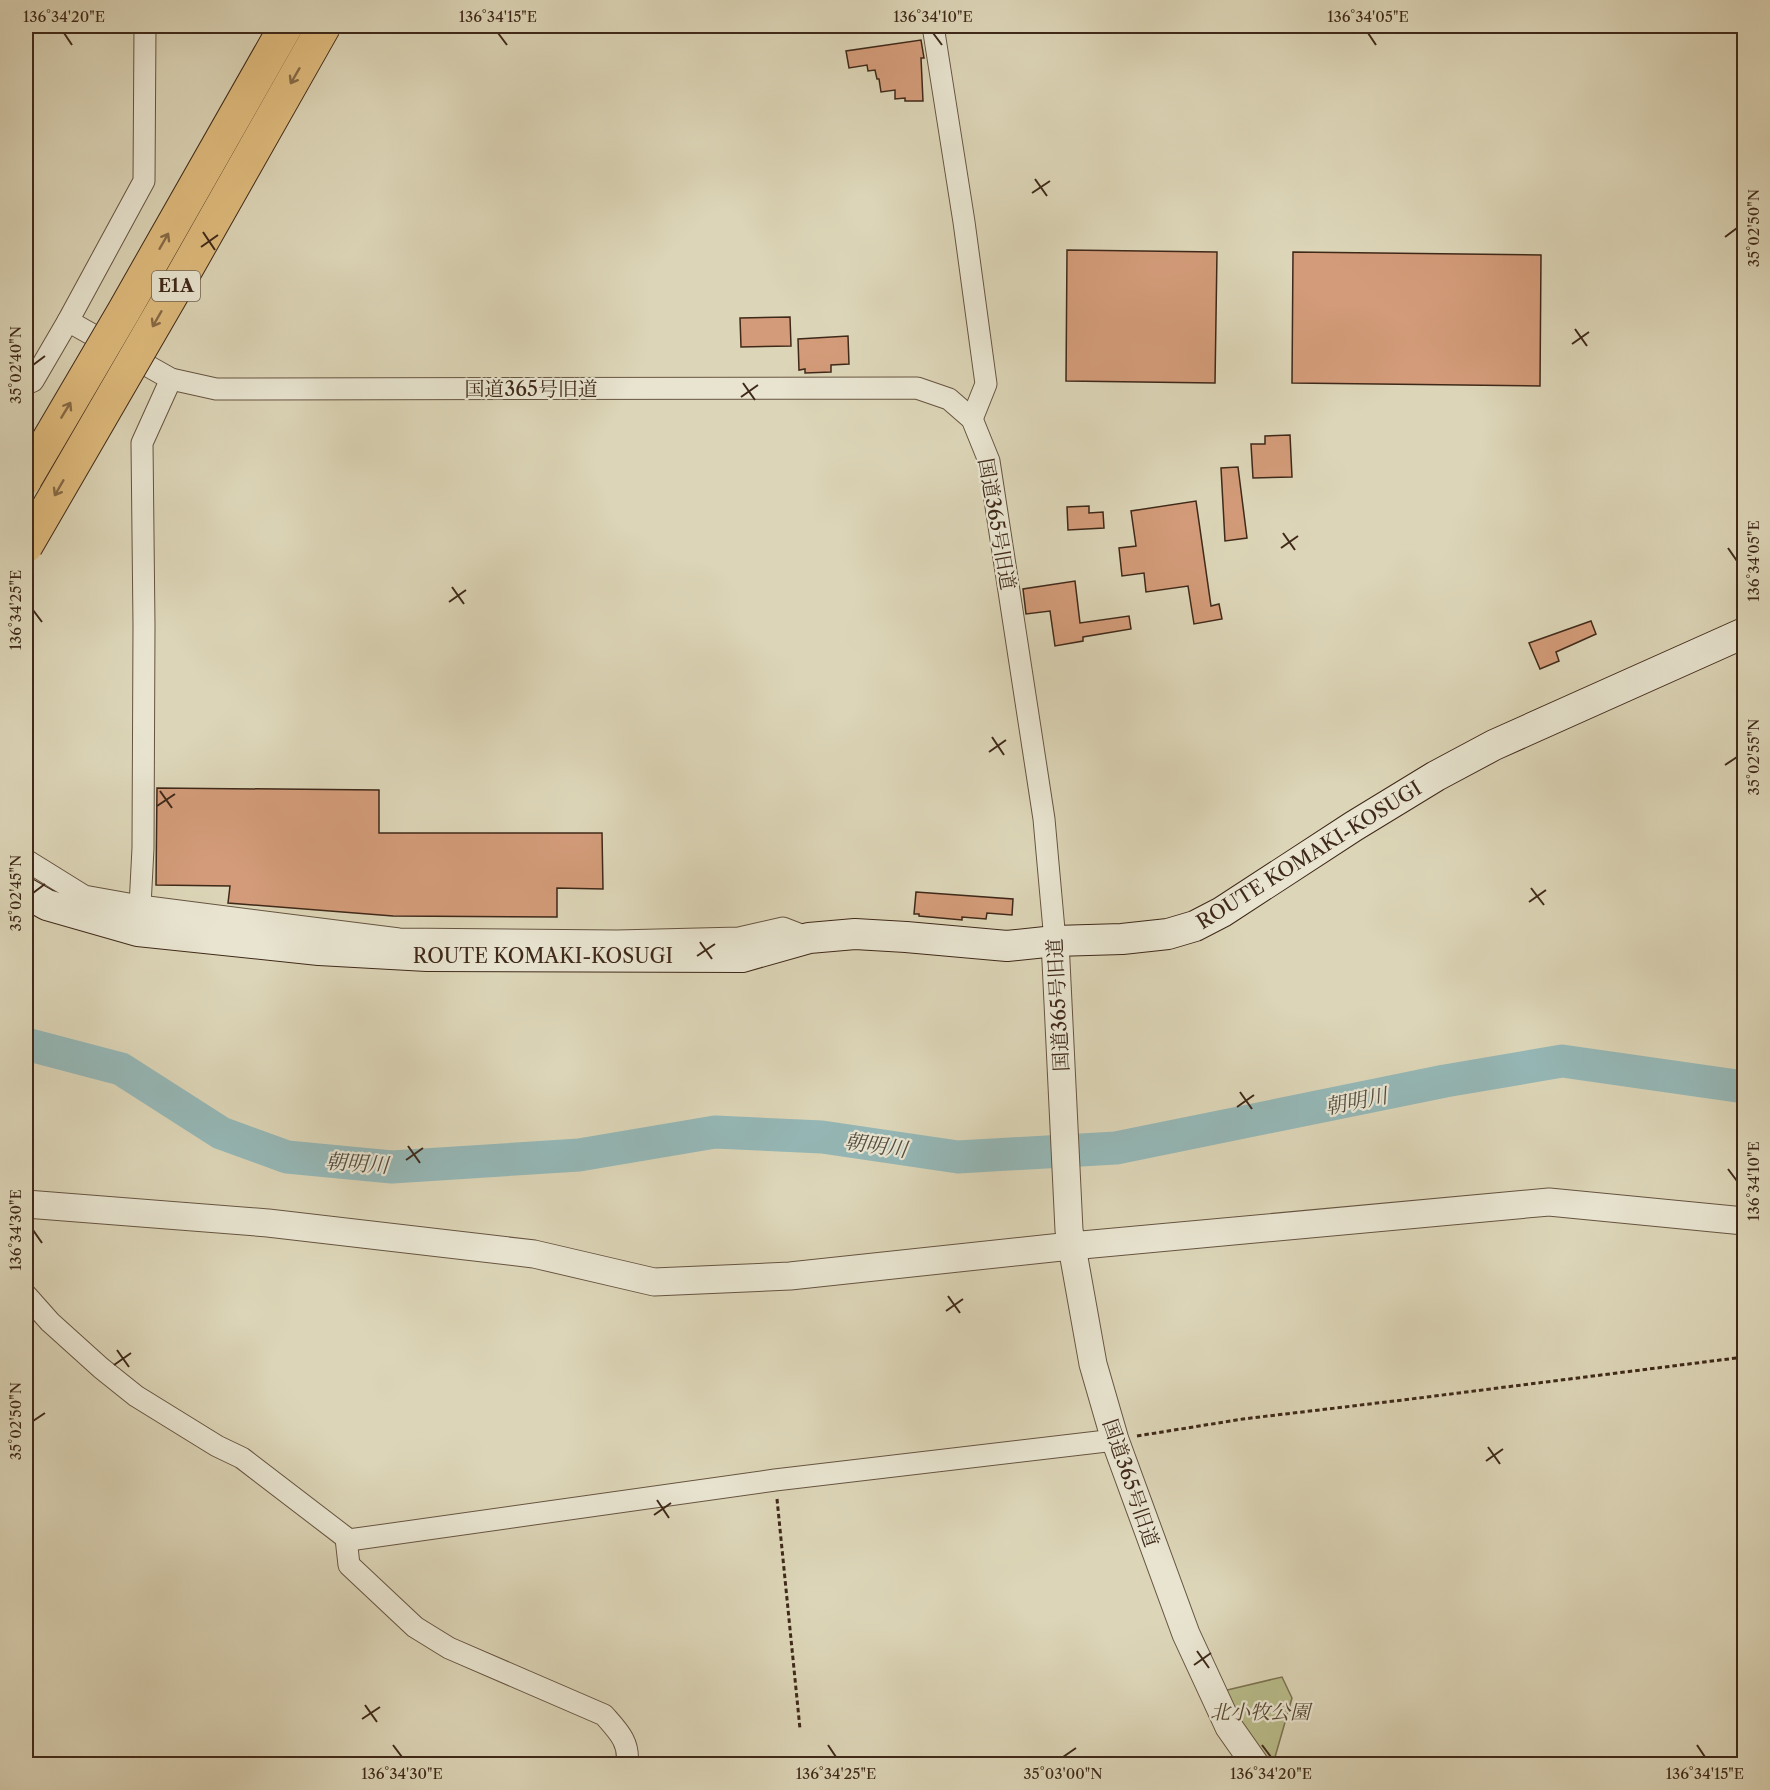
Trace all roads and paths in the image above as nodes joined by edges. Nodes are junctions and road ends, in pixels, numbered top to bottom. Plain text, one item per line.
1 (144, 26) edge
2 (286, 26) edge
3 (324, 26) edge
4 (933, 26) edge
5 (68, 321) junction
6 (171, 380) junction
7 (26, 384) edge
8 (972, 419) junction
9 (26, 478) edge
10 (26, 546) edge
11 (1744, 633) edge
12 (26, 860) edge
13 (26, 893) edge
14 (140, 906) junction
15 (809, 938) junction
16 (1056, 948) junction
17 (26, 1204) edge
18 (1744, 1221) edge
19 (1070, 1238) junction
20 (26, 1295) edge
21 (1744, 1357) edge
22 (1115, 1440) junction
23 (775, 1480) junction
24 (346, 1538) junction
25 (801, 1729) dead end
26 (627, 1764) edge
27 (1255, 1764) edge

1 - 5 street
9 -> 2 highway, E1A, bridge
3 -> 10 highway, E1A, bridge
4 - 8 street
5 - 6 street, 国道365号旧道
5 - 7 street
6 - 8 street, 国道365号旧道
6 - 14 street
8 - 16 street, 国道365号旧道
11 - 16 main road, ROUTE KOMAKI-KOSUGI
12 - 14 street
13 - 15 main road, ROUTE KOMAKI-KOSUGI
14 - 15 street
15 - 16 main road, ROUTE KOMAKI-KOSUGI
16 - 19 street, 国道365号旧道
17 - 19 street
18 - 19 street
19 - 22 street, 国道365号旧道
20 - 24 street
21 - 22 path
22 - 23 street
22 - 27 street, 国道365号旧道
23 - 24 street
23 - 25 path
24 - 26 street

